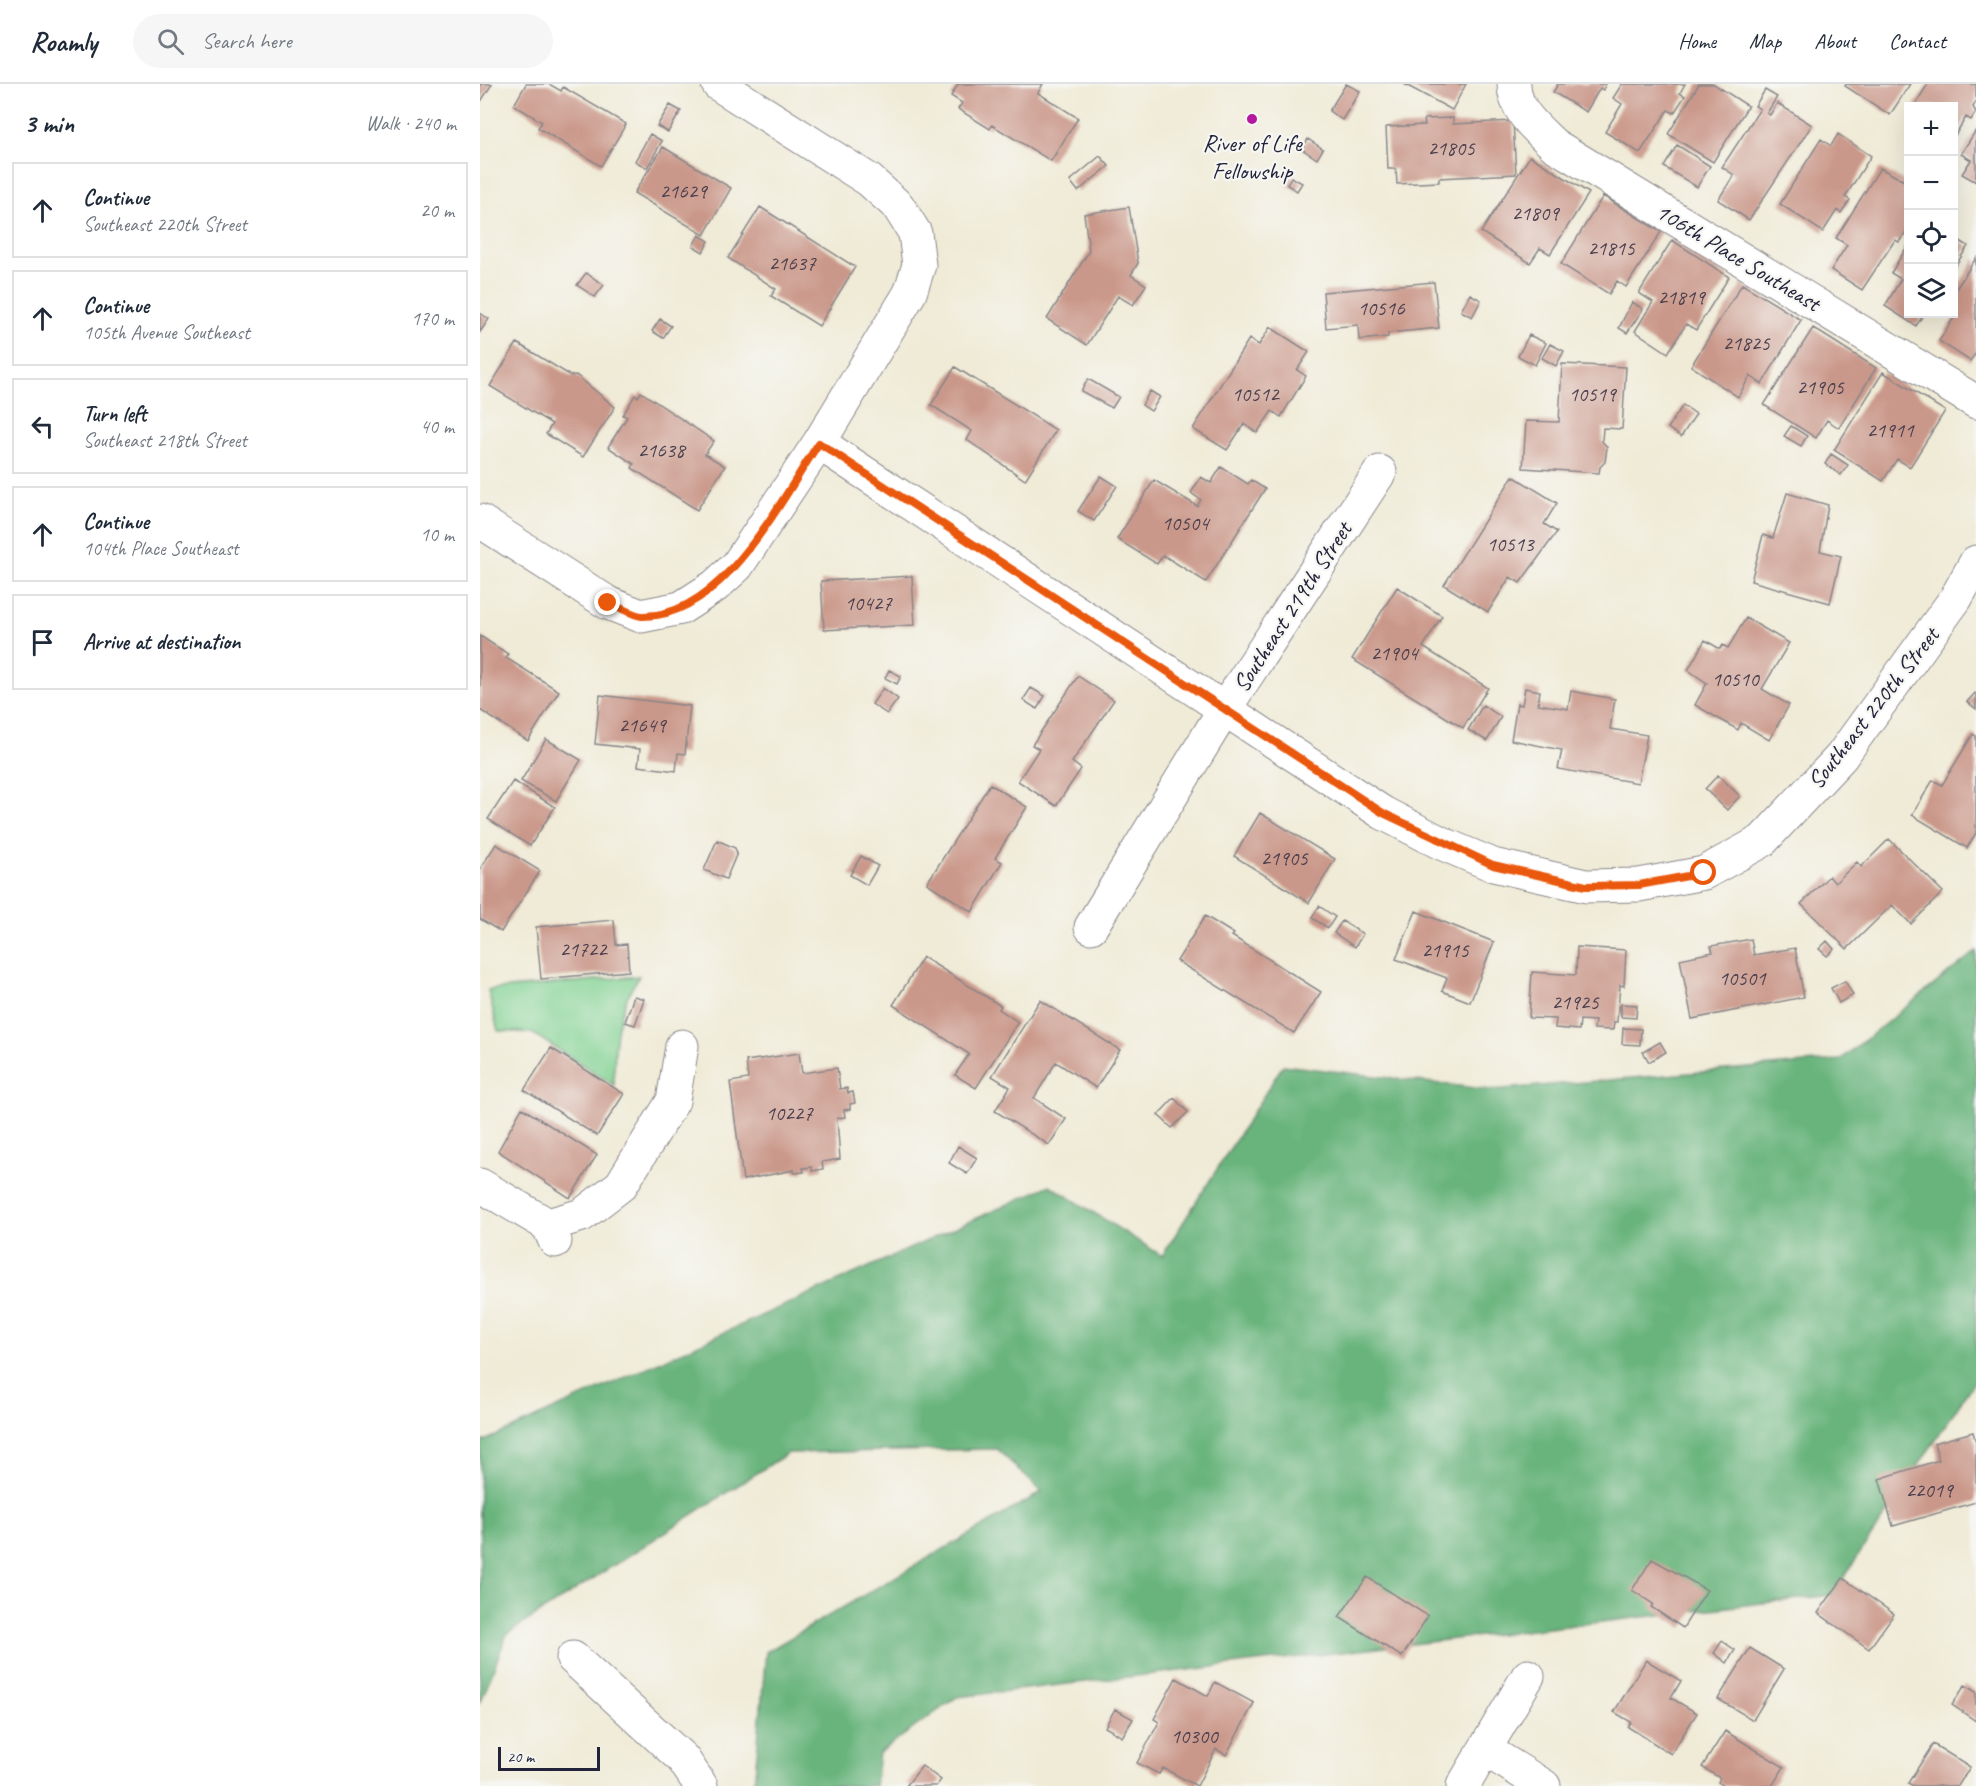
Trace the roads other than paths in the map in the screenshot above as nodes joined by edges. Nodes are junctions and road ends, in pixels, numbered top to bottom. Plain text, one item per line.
1 (718, 84) edge
2 (1514, 90) edge
3 (1976, 402) edge
4 (819, 443) junction
5 (1380, 472) dead end
6 (480, 521) edge
7 (1976, 562) edge
8 (1224, 710) junction
9 (1092, 927) dead end
10 (682, 1046) dead end
11 (480, 1185) edge
12 (573, 1658) dead end
13 (1528, 1676) dead end
14 (1486, 1750) junction
15 (701, 1786) edge
16 (1463, 1786) edge
17 (1544, 1786) edge

1 - 4 street
2 - 3 street, 106th Place Southeast
4 - 6 street
4 - 8 street, Southeast 220th Street
5 - 8 street, Southeast 219th Street
7 - 8 street, Southeast 220th Street
8 - 9 street, Southeast 219th Street
10 - 11 street
12 - 15 street
13 - 14 street
14 - 16 street
14 - 17 street

